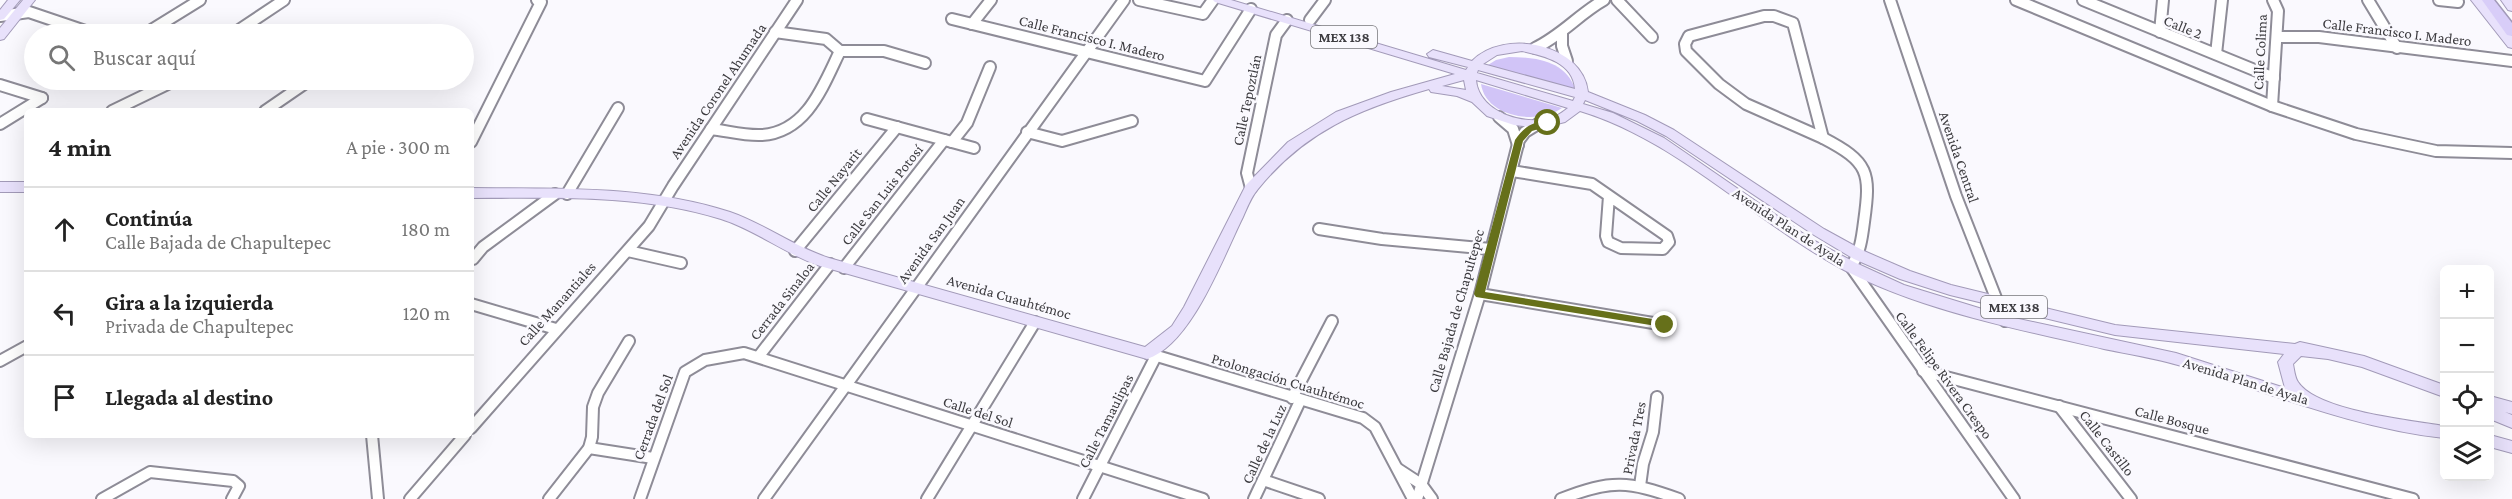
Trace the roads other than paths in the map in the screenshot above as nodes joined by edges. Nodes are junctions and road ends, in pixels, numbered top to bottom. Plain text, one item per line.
1 (14, 0) edge
2 (29, 0) edge
3 (200, 0) edge
4 (285, 0) edge
5 (537, 0) edge
6 (797, 0) edge
7 (991, 0) edge
8 (1125, 0) edge
9 (1139, 0) edge
10 (1213, 0) edge
11 (1219, 0) edge
12 (1241, 0) edge
13 (1325, 0) edge
14 (1604, 0) edge
15 (1617, 0) edge
16 (1890, 0) edge
17 (2016, 0) edge
18 (2083, 0) edge
19 (2163, 0) edge
20 (2222, 0) edge
21 (2273, 0) edge
22 (2368, 0) edge
23 (2439, 0) edge
24 (2477, 0) edge
25 (2488, 0) edge
26 (2500, 0) edge
27 (2507, 0) edge
28 (2458, 2) dead end
29 (1254, 4) edge
30 (2107, 5) edge
31 (2512, 8) edge
32 (18, 13) junction
33 (1, 16) edge
34 (2512, 16) edge
35 (952, 19) dead end
36 (1287, 20) junction
37 (1311, 20) junction
38 (65, 24) edge
39 (161, 24) edge
40 (248, 24) edge
41 (972, 24) junction
42 (775, 32) junction
43 (1562, 32) junction
44 (2160, 32) junction
45 (2512, 32) edge
46 (0, 36) edge
47 (1652, 37) dead end
48 (2278, 37) junction
49 (2512, 44) edge
50 (1535, 48) junction
51 (2397, 48) junction
52 (840, 51) junction
53 (1085, 51) junction
54 (1497, 51) junction
55 (2216, 54) junction
56 (1567, 61) junction
57 (2512, 61) edge
58 (1444, 62) junction
59 (926, 63) dead end
60 (990, 67) dead end
61 (1473, 69) junction
62 (1579, 75) junction
63 (2274, 78) junction
64 (1446, 83) junction
65 (0, 86) edge
66 (1427, 88) junction
67 (155, 90) edge
68 (295, 90) edge
69 (1476, 99) junction
70 (1581, 101) junction
71 (1604, 101) junction
72 (2272, 106) junction
73 (26, 108) edge
74 (118, 108) edge
75 (269, 108) edge
76 (618, 108) dead end
77 (24, 109) edge
78 (1609, 116) junction
79 (1499, 117) junction
80 (867, 119) dead end
81 (1558, 120) junction
82 (1132, 121) dead end
83 (0, 124) edge
84 (1538, 124) junction
85 (897, 127) junction
86 (711, 129) junction
87 (1027, 132) junction
88 (474, 136) edge
89 (1823, 139) junction
90 (948, 141) junction
91 (1518, 146) junction
92 (974, 148) dead end
93 (2512, 153) edge
94 (1512, 171) junction
95 (24, 186) edge
96 (0, 187) edge
97 (1251, 189) junction
98 (474, 193) edge
99 (561, 194) junction
100 (1609, 196) junction
101 (666, 201) junction
102 (1319, 229) dead end
103 (1491, 249) junction
104 (627, 251) junction
105 (795, 251) junction
106 (474, 258) edge
107 (1855, 261) junction
108 (681, 263) dead end
109 (830, 264) junction
110 (844, 268) junction
111 (915, 288) junction
112 (1479, 294) junction
113 (474, 304) edge
114 (1998, 304) junction
115 (1332, 321) dead end
116 (2005, 321) junction
117 (1035, 322) junction
118 (1665, 325) dead end
119 (556, 329) junction
120 (629, 341) dead end
121 (24, 348) edge
122 (2300, 348) junction
123 (744, 353) joint
124 (1152, 355) junction
125 (759, 357) junction
126 (0, 361) edge
127 (1923, 371) junction
128 (846, 385) junction
129 (2440, 389) edge
130 (1657, 397) dead end
131 (1296, 400) junction
132 (2314, 402) junction
133 (2494, 403) edge
134 (2059, 406) junction
135 (2512, 408) edge
136 (2494, 414) edge
137 (2512, 422) edge
138 (474, 425) edge
139 (973, 426) junction
140 (2440, 431) edge
141 (372, 438) edge
142 (462, 438) edge
143 (2494, 442) edge
144 (2512, 447) edge
145 (589, 448) junction
146 (653, 458) junction
147 (1101, 466) junction
148 (1396, 467) junction
149 (1263, 480) junction
150 (1421, 484) junction
151 (1640, 486) junction
152 (102, 499) edge
153 (232, 499) edge
154 (378, 499) edge
155 (410, 499) edge
156 (549, 499) edge
157 (640, 499) edge
158 (764, 499) edge
159 (927, 499) edge
160 (1083, 499) edge
161 (1203, 499) edge
162 (1254, 499) edge
163 (1319, 499) edge
164 (1415, 499) edge
165 (1432, 499) edge
166 (1561, 499) edge
167 (1679, 499) edge
168 (2014, 499) edge
169 (2131, 499) edge
170 (2412, 499) edge

1 - 33 main road
2 - 32 main road
3 - 39 street
4 - 40 street
5 - 88 street
6 - 42 street, Avenida Coronel Ahumada
7 - 41 street
8 - 53 street, Avenida San Juan
9 - 10 street
11 - 29 main road, Avenida Plan de Ayala / MEX 138
12 - 29 main road, Avenida Plan de Ayala / MEX 138
13 - 37 street
14 - 43 street
15 - 47 street
16 - 114 street, Avenida Central
17 - 72 street
18 - 30 street, Calle 2
19 - 44 street
20 - 55 street
21 - 48 street, Calle Colima
22 - 51 street
23 - 28 street
24 - 49 main road
25 - 45 highway
26 - 34 highway
27 - 31 main road
29 - 36 main road, Avenida Plan de Ayala / MEX 138
29 - 37 main road, Avenida Plan de Ayala / MEX 138
29 - 53 street, Calle Francisco I. Madero
30 - 44 street, Calle 2
32 - 33 street
32 - 38 street
32 - 46 main road
35 - 41 street, Calle Francisco I. Madero
36 - 58 main road, Avenida Plan de Ayala / MEX 138
36 - 97 street, Calle Tepoztlán
37 - 58 main road, Avenida Plan de Ayala / MEX 138
41 - 53 street, Calle Francisco I. Madero
42 - 52 street
42 - 86 street, Avenida Coronel Ahumada
43 - 50 street
43 - 56 street
44 - 55 street, Calle 2
48 - 51 street, Calle Francisco I. Madero
48 - 63 street, Calle Colima
50 - 54 main road
50 - 56 main road
51 - 57 street, Calle Francisco I. Madero
52 - 59 street
52 - 86 street
53 - 87 street, Avenida San Juan
54 - 58 main road
54 - 61 main road
55 - 63 street, Calle 2
56 - 62 main road
58 - 61 main road, Avenida Plan de Ayala / MEX 138
58 - 64 main road
60 - 90 street, Calle San Luis Potosí
61 - 64 main road
61 - 69 main road
61 - 70 main road, Avenida Plan de Ayala / MEX 138
62 - 70 main road
62 - 71 main road
63 - 72 street, Calle Colima
64 - 66 main road
65 - 73 street
66 - 69 main road
66 - 97 main road
67 - 74 street
68 - 75 street
69 - 79 main road
70 - 71 main road, Avenida Plan de Ayala / MEX 138
70 - 78 main road, Avenida Plan de Ayala / MEX 138
70 - 81 main road
71 - 107 main road, Avenida Plan de Ayala / MEX 138
72 - 93 street
76 - 99 street
77 - 83 street
78 - 81 main road
78 - 107 main road, Avenida Plan de Ayala / MEX 138
79 - 84 main road
79 - 91 street
80 - 85 street
81 - 84 main road
82 - 87 street
84 - 91 street, Calle Bajada de Chapultepec
85 - 90 street
85 - 105 street, Calle Nayarit
86 - 101 street, Avenida Coronel Ahumada
87 - 111 street, Avenida San Juan
89 - 89 street
89 - 107 street
90 - 92 street
90 - 110 street, Calle San Luis Potosí
91 - 94 street, Calle Bajada de Chapultepec
94 - 100 street
94 - 103 street, Calle Bajada de Chapultepec
95 - 96 main road
97 - 124 main road
98 - 99 main road, Avenida Cuauhtémoc
99 - 101 main road, Avenida Cuauhtémoc
99 - 106 street
100 - 100 street
101 - 104 street, Calle Manantiales
101 - 105 main road, Avenida Cuauhtémoc
102 - 103 street
103 - 112 street, Calle Bajada de Chapultepec
104 - 108 street
104 - 119 street, Calle Manantiales
105 - 109 main road, Avenida Cuauhtémoc
107 - 114 main road, Avenida Plan de Ayala / MEX 138
107 - 116 main road, Avenida Plan de Ayala / MEX 138
107 - 127 street, Calle Felipe Rivera Crespo
109 - 110 main road, Avenida Cuauhtémoc
109 - 125 street, Cerrada Sinaloa
110 - 111 main road, Avenida Cuauhtémoc
111 - 117 main road, Avenida Cuauhtémoc
111 - 128 street, Avenida San Juan
112 - 118 street
112 - 150 street, Calle Bajada de Chapultepec
113 - 119 street
114 - 116 street, Avenida Central
114 - 122 main road, Avenida Plan de Ayala / MEX 138
115 - 131 street, Calle de la Luz
116 - 132 main road, Avenida Plan de Ayala / MEX 138
117 - 124 main road, Avenida Cuauhtémoc
117 - 139 street
119 - 138 street, Calle Manantiales
120 - 145 street
121 - 126 street
122 - 129 main road, Avenida Plan de Ayala / MEX 138
122 - 132 main road
123 - 125 street, Calle del Sol
123 - 146 street, Cerrada del Sol
124 - 131 street, Prolongación Cuauhtémoc
124 - 147 street, Calle Tamaulipas
125 - 128 street, Calle del Sol
127 - 134 street, Calle Bosque
127 - 168 street, Calle Felipe Rivera Crespo
128 - 139 street, Calle del Sol
128 - 158 street, Avenida San Juan
130 - 151 street, Privada Tres
131 - 148 street, Prolongación Cuauhtémoc
131 - 149 street, Calle de la Luz
132 - 140 main road, Avenida Plan de Ayala / MEX 138
133 - 135 main road
134 - 169 street, Calle Castillo
134 - 170 street, Calle Bosque
136 - 137 main road
139 - 147 street, Calle del Sol
139 - 159 street
141 - 154 street
142 - 155 street
143 - 144 main road
145 - 146 street
145 - 156 street
146 - 157 street, Cerrada del Sol
147 - 160 street, Calle Tamaulipas
147 - 161 street, Calle del Sol
148 - 150 street
148 - 164 street, Prolongación Cuauhtémoc
149 - 162 street, Calle de la Luz
149 - 163 street
150 - 164 street, Calle Bajada de Chapultepec
150 - 165 street
151 - 166 street
151 - 167 street
152 - 153 street

